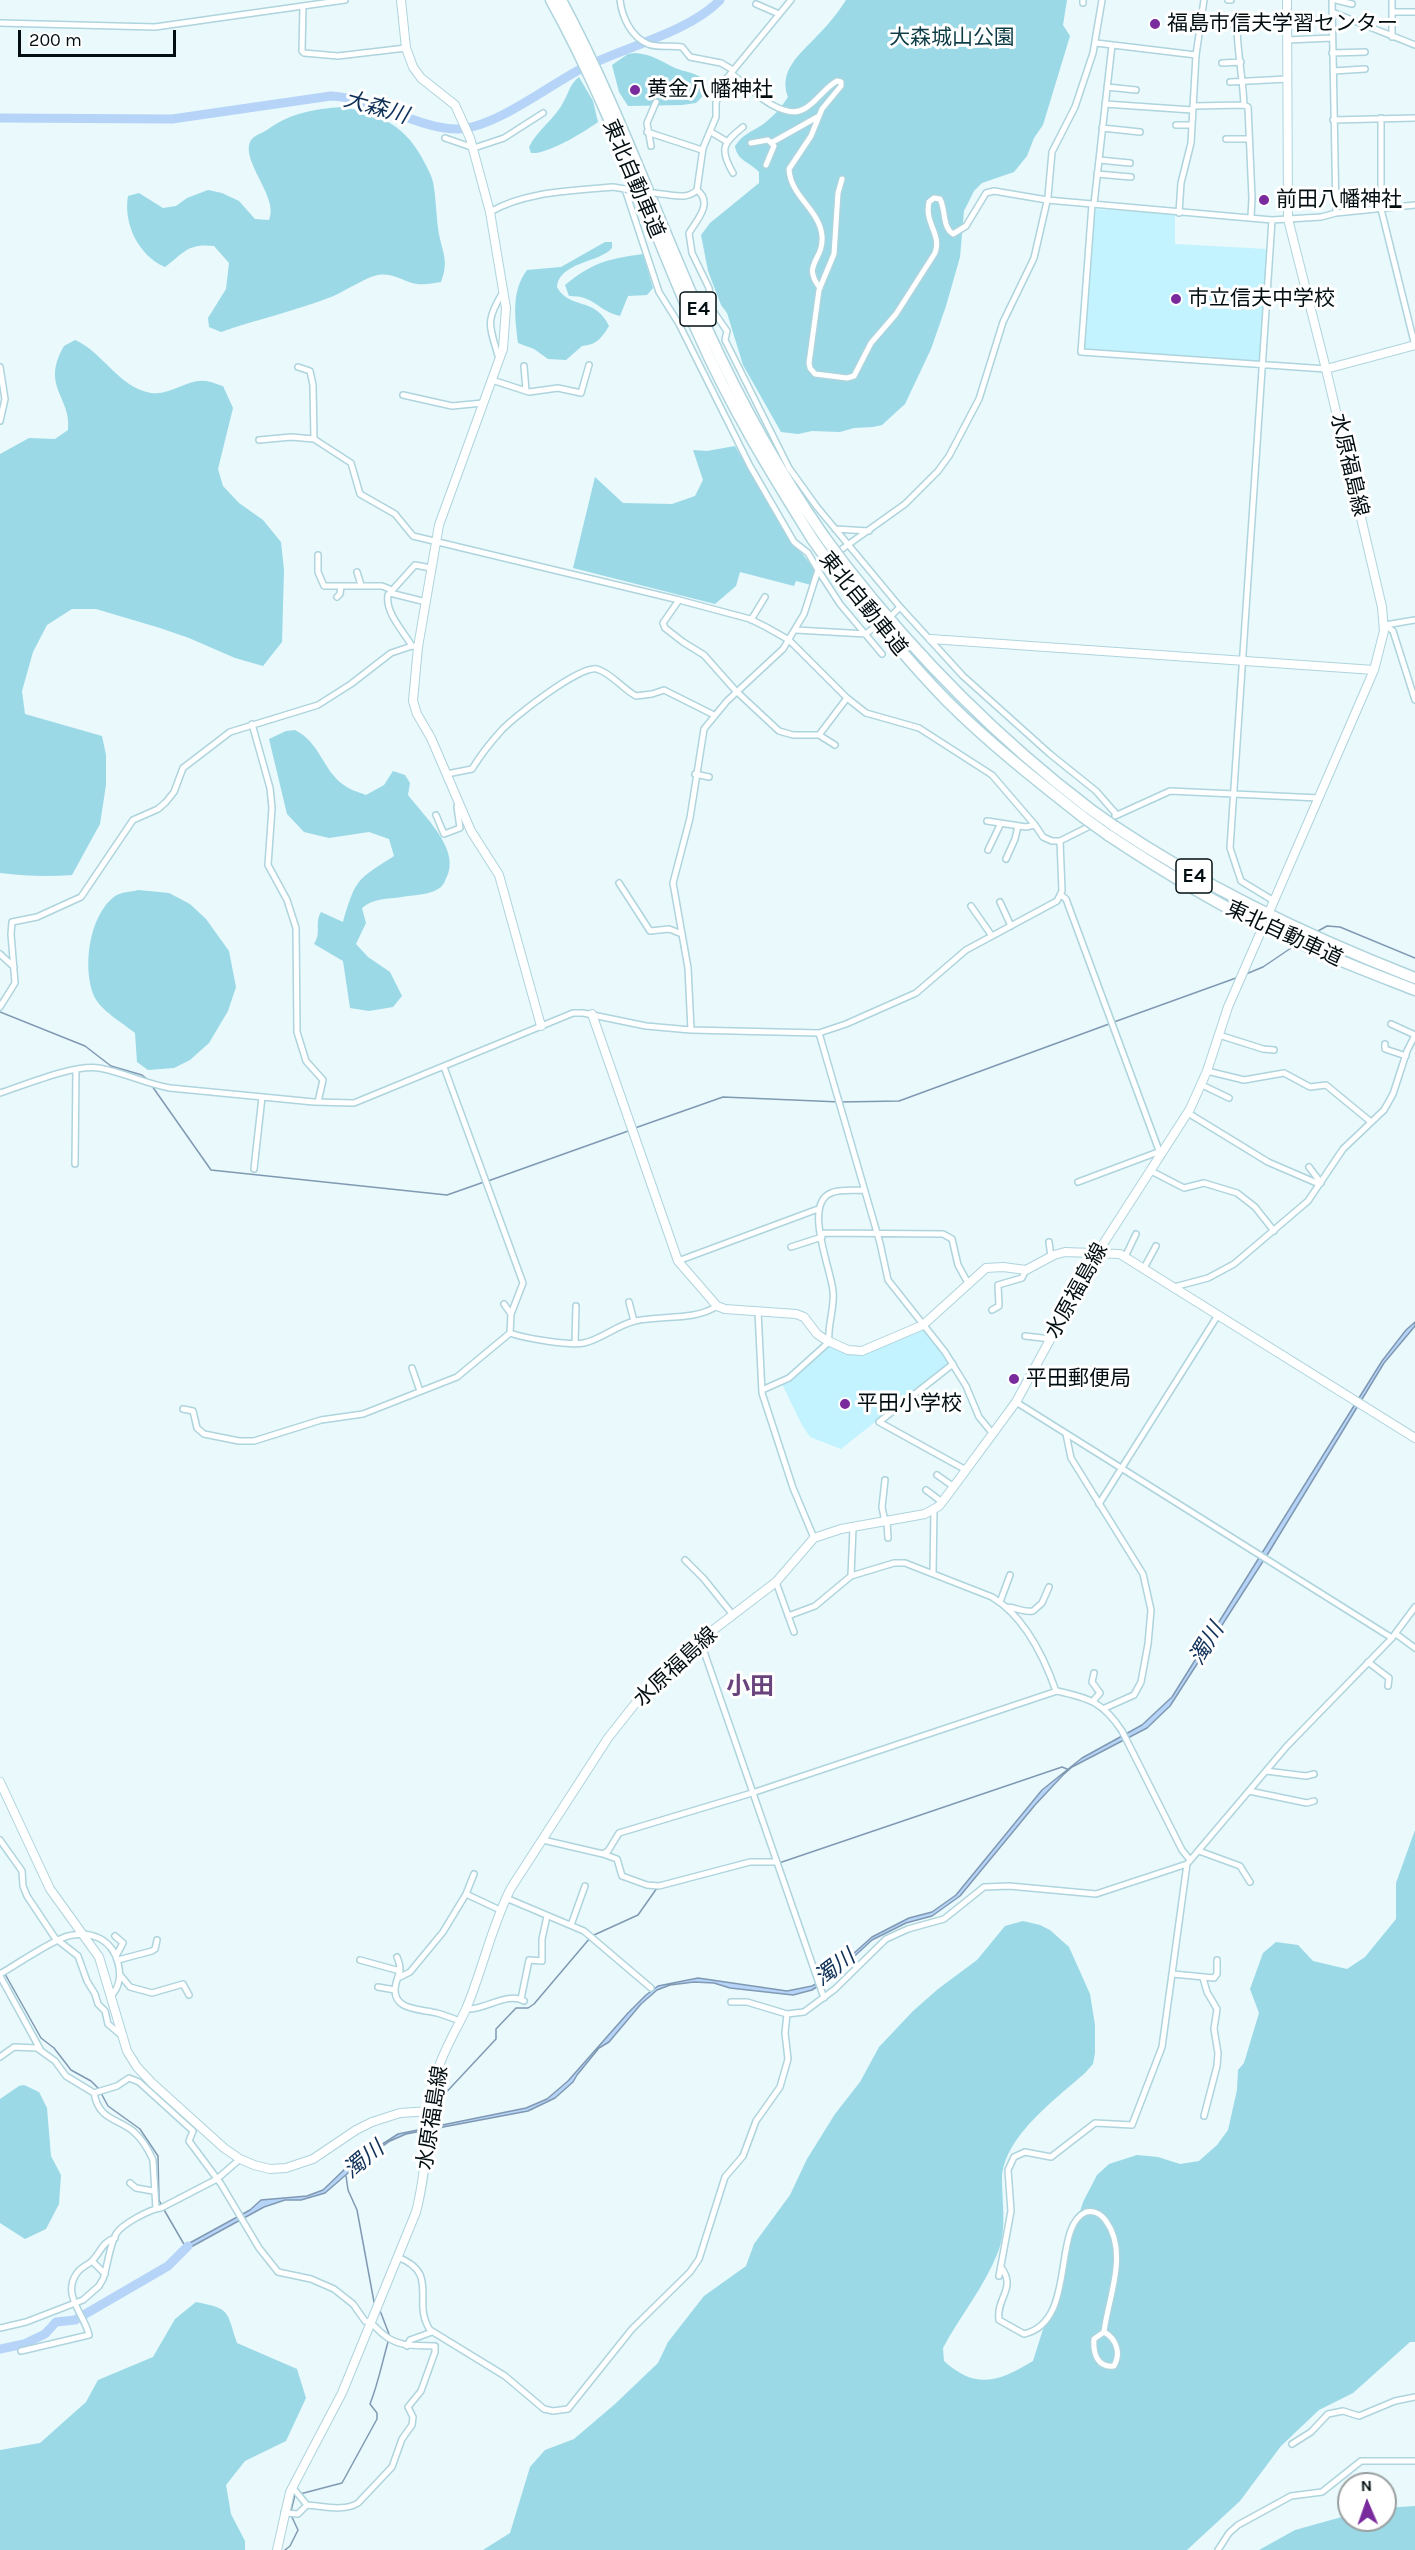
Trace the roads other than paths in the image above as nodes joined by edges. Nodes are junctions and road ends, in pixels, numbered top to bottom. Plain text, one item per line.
1 (345, 0) edge
2 (401, 0) edge
3 (551, 0) edge
4 (561, 0) edge
5 (620, 0) edge
6 (791, 0) edge
7 (1102, 0) edge
8 (1204, 0) edge
9 (1287, 0) edge
10 (1334, 0) edge
11 (1392, 0) edge
12 (320, 2) edge
13 (756, 4) dead end
14 (1352, 4) dead end
15 (303, 6) junction
16 (1332, 12) junction
17 (1392, 12) junction
18 (1415, 12) edge
19 (779, 14) junction
20 (0, 23) edge
21 (1201, 24) junction
22 (1237, 25) junction
23 (1287, 26) junction
24 (1392, 37) junction
25 (1332, 38) junction
26 (1287, 40) junction
27 (1096, 43) junction
28 (1112, 45) junction
29 (1415, 45) edge
30 (406, 48) junction
31 (1365, 52) dead end
32 (1332, 53) junction
33 (1196, 54) junction
34 (584, 56) junction
35 (1241, 62) junction
36 (1222, 63) dead end
37 (1365, 69) dead end
38 (1333, 71) junction
39 (732, 72) junction
40 (1287, 79) junction
41 (1244, 81) junction
42 (1230, 82) dead end
43 (1107, 87) junction
44 (1136, 90) dead end
45 (656, 102) dead end
46 (1105, 104) junction
47 (1244, 105) junction
48 (1193, 108) junction
49 (543, 113) dead end
50 (819, 116) junction
51 (1381, 118) junction
52 (1415, 118) edge
53 (1333, 120) junction
54 (1176, 125) dead end
55 (1192, 125) junction
56 (743, 127) dead end
57 (1102, 128) junction
58 (647, 132) junction
59 (711, 132) junction
60 (1140, 132) dead end
61 (445, 138) dead end
62 (1226, 139) dead end
63 (1249, 139) junction
64 (726, 141) junction
65 (751, 142) dead end
66 (771, 143) junction
67 (651, 146) dead end
68 (474, 148) junction
69 (702, 150) junction
70 (1099, 160) junction
71 (1130, 163) dead end
72 (766, 165) dead end
73 (733, 173) dead end
74 (1097, 174) junction
75 (1131, 177) dead end
76 (842, 179) dead end
77 (625, 189) junction
78 (697, 189) junction
79 (1047, 200) junction
80 (1093, 204) junction
81 (1415, 205) edge
82 (1381, 209) junction
83 (490, 212) junction
84 (1179, 213) junction
85 (1336, 213) junction
86 (1251, 217) junction
87 (1288, 219) junction
88 (1272, 220) junction
89 (820, 288) junction
90 (504, 292) junction
91 (1415, 345) edge
92 (499, 360) junction
93 (589, 365) dead end
94 (1262, 365) junction
95 (524, 366) dead end
96 (0, 367) edge
97 (298, 367) dead end
98 (1326, 369) junction
99 (492, 380) junction
100 (526, 391) junction
101 (403, 395) dead end
102 (483, 403) junction
103 (0, 421) edge
104 (314, 439) junction
105 (259, 440) dead end
106 (835, 529) junction
107 (869, 531) junction
108 (435, 541) junction
109 (848, 546) junction
110 (842, 549) dead end
111 (318, 555) dead end
112 (819, 567) junction
113 (431, 568) junction
114 (357, 572) dead end
115 (361, 585) junction
116 (340, 586) junction
117 (391, 591) junction
118 (337, 597) dead end
119 (765, 597) dead end
120 (679, 600) junction
121 (426, 602) junction
122 (900, 607) junction
123 (891, 616) dead end
124 (751, 620) junction
125 (1415, 620) edge
126 (1385, 625) junction
127 (872, 629) dead end
128 (796, 630) junction
129 (866, 634) junction
130 (931, 639) junction
131 (789, 640) junction
132 (415, 647) junction
133 (882, 654) dead end
134 (1242, 660) junction
135 (1374, 670) junction
136 (1413, 690) edge
137 (738, 692) junction
138 (847, 698) junction
139 (1415, 700) edge
140 (714, 715) junction
141 (252, 724) junction
142 (819, 735) junction
143 (835, 744) dead end
144 (447, 774) junction
145 (695, 774) junction
146 (709, 777) dead end
147 (1234, 793) junction
148 (1319, 798) junction
149 (458, 803) junction
150 (436, 815) dead end
151 (1087, 818) junction
152 (987, 821) dead end
153 (1001, 823) junction
154 (1114, 823) junction
155 (1035, 825) junction
156 (1018, 826) junction
157 (1060, 841) junction
158 (988, 850) dead end
159 (1006, 859) dead end
160 (619, 883) dead end
161 (1061, 895) junction
162 (1274, 901) junction
163 (1000, 902) dead end
164 (971, 906) dead end
165 (1270, 910) dead end
166 (1011, 926) junction
167 (1266, 929) junction
168 (682, 934) junction
169 (992, 936) junction
170 (0, 954) edge
171 (14, 967) junction
172 (1415, 978) edge
173 (1415, 990) edge
174 (0, 1007) edge
175 (592, 1014) junction
176 (1391, 1024) dead end
177 (541, 1026) junction
178 (691, 1030) junction
179 (819, 1033) junction
180 (1219, 1035) junction
181 (1415, 1035) edge
182 (1384, 1044) dead end
183 (1274, 1050) dead end
184 (1406, 1056) junction
185 (444, 1067) junction
186 (76, 1070) junction
187 (1207, 1071) junction
188 (1202, 1085) junction
189 (0, 1093) edge
190 (262, 1097) junction
191 (1229, 1098) dead end
192 (318, 1102) junction
193 (1188, 1113) junction
194 (1371, 1122) junction
195 (1160, 1154) junction
196 (75, 1164) dead end
197 (1309, 1167) dead end
198 (254, 1169) dead end
199 (1151, 1171) junction
200 (1078, 1182) dead end
201 (1320, 1184) junction
202 (863, 1190) junction
203 (818, 1209) junction
204 (1274, 1231) junction
205 (877, 1233) junction
206 (1136, 1234) dead end
207 (821, 1235) junction
208 (1049, 1242) dead end
209 (1156, 1246) dead end
210 (791, 1247) dead end
211 (1098, 1252) junction
212 (1051, 1257) junction
213 (1125, 1257) junction
214 (678, 1261) junction
215 (1144, 1268) junction
216 (1026, 1270) junction
217 (968, 1283) junction
218 (1174, 1287) junction
219 (629, 1302) dead end
220 (504, 1304) dead end
221 (576, 1306) dead end
222 (717, 1306) junction
223 (992, 1310) dead end
224 (758, 1311) junction
225 (511, 1314) junction
226 (1218, 1315) junction
227 (634, 1321) junction
228 (923, 1325) junction
229 (510, 1333) junction
230 (1024, 1336) dead end
231 (1051, 1338) junction
232 (829, 1342) junction
233 (575, 1344) junction
234 (953, 1364) junction
235 (412, 1368) dead end
236 (762, 1390) junction
237 (420, 1391) junction
238 (1016, 1402) junction
239 (183, 1409) dead end
240 (993, 1434) junction
241 (1066, 1434) junction
242 (1415, 1438) edge
243 (1122, 1469) junction
244 (966, 1470) junction
245 (937, 1475) dead end
246 (885, 1480) dead end
247 (954, 1487) junction
248 (926, 1490) dead end
249 (942, 1502) junction
250 (1099, 1504) junction
251 (934, 1509) junction
252 (886, 1522) junction
253 (853, 1528) junction
254 (814, 1538) junction
255 (888, 1538) dead end
256 (685, 1560) dead end
257 (933, 1573) junction
258 (1010, 1575) dead end
259 (851, 1576) junction
260 (776, 1582) junction
261 (1049, 1587) dead end
262 (1000, 1602) junction
263 (1005, 1607) junction
264 (1415, 1607) edge
265 (733, 1615) junction
266 (788, 1616) junction
267 (794, 1632) dead end
268 (1394, 1636) junction
269 (700, 1640) junction
270 (1415, 1648) edge
271 (1368, 1662) junction
272 (1094, 1673) dead end
273 (1388, 1686) dead end
274 (1056, 1691) junction
275 (1093, 1701) junction
276 (1105, 1708) junction
277 (1266, 1771) junction
278 (1314, 1774) dead end
279 (0, 1782) edge
280 (1249, 1791) junction
281 (752, 1793) junction
282 (1314, 1801) dead end
283 (0, 1840) edge
284 (543, 1840) junction
285 (1198, 1851) junction
286 (603, 1854) junction
287 (776, 1862) junction
288 (1189, 1862) junction
289 (474, 1874) dead end
290 (1250, 1882) dead end
291 (585, 1886) dead end
292 (466, 1894) junction
293 (506, 1898) junction
294 (500, 1910) junction
295 (547, 1916) junction
296 (571, 1925) junction
297 (83, 1935) junction
298 (115, 1936) dead end
299 (157, 1940) dead end
300 (59, 1941) junction
301 (397, 1957) dead end
302 (117, 1958) junction
303 (360, 1960) dead end
304 (1217, 1960) dead end
305 (2, 1973) edge
306 (400, 1974) junction
307 (1173, 1974) junction
308 (121, 1976) junction
309 (1203, 1978) junction
310 (378, 1987) dead end
311 (651, 1988) dead end
312 (395, 1990) junction
313 (189, 1995) dead end
314 (111, 1996) junction
315 (824, 1998) junction
316 (731, 2002) dead end
317 (466, 2009) junction
318 (787, 2014) junction
319 (460, 2021) junction
320 (121, 2035) junction
321 (41, 2050) junction
322 (0, 2057) edge
323 (135, 2064) junction
324 (131, 2078) junction
325 (98, 2091) junction
326 (430, 2110) junction
327 (1204, 2116) dead end
328 (240, 2159) junction
329 (217, 2179) junction
330 (130, 2183) dead end
331 (153, 2191) junction
332 (161, 2208) junction
333 (115, 2238) junction
334 (397, 2257) junction
335 (92, 2261) junction
336 (1001, 2267) junction
337 (105, 2274) junction
338 (999, 2276) dead end
339 (74, 2304) junction
340 (371, 2322) junction
341 (0, 2328) edge
342 (432, 2332) junction
343 (1104, 2332) junction
344 (407, 2346) junction
345 (21, 2351) dead end
346 (1415, 2397) edge
347 (1292, 2444) dead end
348 (1415, 2461) edge
349 (293, 2488) junction
350 (307, 2505) junction
351 (284, 2513) junction
352 (277, 2550) edge
353 (1218, 2550) edge

1 - 12 street
2 - 30 street
3 - 34 highway, 東北自動車道 / E4
4 - 34 highway, 東北自動車道 / E4
5 - 39 street
6 - 19 street
7 - 27 street
8 - 21 street
9 - 23 street, 水原福島線
10 - 14 street
10 - 16 street
11 - 17 street
12 - 15 street
13 - 19 street
15 - 20 street
15 - 30 street
16 - 24 street
16 - 25 street
17 - 18 street
17 - 24 street
19 - 39 street
21 - 22 street
21 - 33 street
22 - 23 street
22 - 35 street
23 - 26 street, 水原福島線
24 - 29 street
25 - 26 street
25 - 32 street
26 - 40 street, 水原福島線
27 - 28 street
27 - 79 street
28 - 33 street
28 - 43 street
30 - 68 street
31 - 32 street
32 - 38 street
33 - 48 street
34 - 151 highway, 東北自動車道 / E4, bridge
35 - 36 street
35 - 41 street
37 - 38 street
38 - 53 street
39 - 50 street
39 - 59 street
40 - 41 street
40 - 87 street, 水原福島線
41 - 42 street
41 - 47 street
43 - 44 street
43 - 46 street
45 - 58 street
46 - 48 street
46 - 57 street
47 - 48 street
47 - 63 street
48 - 55 street
49 - 68 street
50 - 66 street
50 - 89 street
51 - 52 street
51 - 53 street
51 - 82 street
53 - 85 street
54 - 55 street
55 - 84 street
56 - 64 street
57 - 60 street
57 - 70 street
58 - 67 street
58 - 69 street
59 - 64 street
59 - 69 street
61 - 68 street
62 - 63 street
63 - 86 street
64 - 73 street
65 - 66 street
66 - 72 street
68 - 83 street
69 - 78 street
70 - 71 street
70 - 74 street
74 - 75 street
74 - 80 street
76 - 89 street
77 - 78 street, bridge
77 - 83 street
77 - 112 street
78 - 106 street
79 - 80 street
79 - 89 street
79 - 107 street
80 - 84 street
80 - 94 street
81 - 82 street
82 - 85 street
82 - 91 street
83 - 90 street
84 - 86 street
85 - 87 street
86 - 88 street
87 - 88 street
87 - 98 street, 水原福島線
88 - 94 street
90 - 92 street
90 - 92 street
91 - 98 street
92 - 99 street
93 - 100 street
94 - 98 street
94 - 134 street
95 - 100 street
96 - 103 street
97 - 104 street
98 - 126 street, 水原福島線
99 - 100 street
99 - 102 street
101 - 102 street
102 - 108 street
104 - 105 street
104 - 108 street
106 - 107 street
106 - 109 street
107 - 109 street
108 - 113 street
108 - 120 street
109 - 110 street
109 - 122 street
111 - 116 street
112 - 128 street
112 - 129 street
113 - 117 street
113 - 121 street
114 - 115 street
115 - 116 street
115 - 117 street
116 - 118 street
117 - 121 street
117 - 132 street
119 - 124 street
120 - 124 street
120 - 137 street
121 - 132 street
122 - 123 street
122 - 130 street
124 - 131 street
125 - 126 street
126 - 135 street, 水原福島線
126 - 136 street
127 - 129 street
128 - 129 street
128 - 131 street
129 - 133 street
130 - 134 street
130 - 154 street
131 - 137 street
131 - 138 street
132 - 141 street
132 - 144 street
134 - 135 street
134 - 147 street
135 - 148 street, 水原福島線
136 - 139 street
137 - 140 street
137 - 142 street
138 - 142 street
138 - 155 street
140 - 144 street
140 - 145 street
141 - 171 street
141 - 192 street
142 - 143 street
144 - 149 street
145 - 146 street
145 - 168 street
147 - 148 street
147 - 154 street
147 - 162 street
148 - 162 street, 水原福島線
149 - 150 street
149 - 177 street
151 - 154 highway, 東北自動車道 / E4, bridge
151 - 157 street
152 - 153 street
153 - 156 street
153 - 158 street
154 - 167 highway, 東北自動車道 / E4
154 - 172 highway, 東北自動車道 / E4
155 - 156 street
155 - 157 street
156 - 159 street
157 - 161 street
160 - 168 street
161 - 166 street
161 - 195 street
162 - 165 street, 水原福島線
163 - 166 street
164 - 169 street
166 - 169 street
167 - 173 highway, 東北自動車道 / E4
167 - 180 street, 水原福島線
168 - 178 street
169 - 179 street
170 - 171 street
171 - 174 street
175 - 177 street
175 - 178 street
175 - 214 street
176 - 181 street
177 - 185 street
178 - 179 street
179 - 202 street
180 - 183 street
180 - 187 street, 水原福島線
181 - 184 street
182 - 184 street
184 - 194 street
185 - 192 street
185 - 225 street
186 - 189 street
186 - 190 street
186 - 196 street
187 - 188 street, 水原福島線
187 - 194 street
188 - 191 street
188 - 193 street, 水原福島線
190 - 192 street
190 - 198 street
193 - 195 street, 水原福島線
193 - 201 street
194 - 201 street
195 - 199 street, 水原福島線
195 - 200 street
197 - 201 street
199 - 204 street
199 - 211 street, 水原福島線
201 - 204 street
202 - 203 street
202 - 205 street
203 - 207 street
203 - 214 street
204 - 218 street
205 - 207 street
205 - 217 street
205 - 228 street
206 - 213 street
207 - 210 street
207 - 232 street
208 - 212 street
209 - 215 street
211 - 212 street
211 - 213 street
211 - 231 street, 水原福島線
212 - 216 street
213 - 215 street
214 - 222 street
215 - 218 street
216 - 217 street
216 - 223 street
217 - 228 street
218 - 226 street
219 - 227 street
220 - 225 street
221 - 233 street
222 - 224 street
222 - 227 street
224 - 232 street
224 - 236 street
225 - 229 street
226 - 242 street
226 - 243 street
227 - 233 street
228 - 232 street
228 - 234 street
229 - 233 street
229 - 237 street
230 - 231 street
231 - 238 street, 水原福島線
232 - 236 street
234 - 240 street
234 - 244 street
235 - 237 street
236 - 254 street
237 - 239 street
238 - 240 street, 水原福島線
238 - 241 street
240 - 244 street, 水原福島線
241 - 243 street
241 - 250 street
243 - 250 street
243 - 268 street
244 - 247 street, 水原福島線
245 - 247 street
246 - 252 street
247 - 249 street, 水原福島線
248 - 249 street
249 - 251 street, 水原福島線
250 - 276 street
251 - 252 street, 水原福島線
251 - 257 street
252 - 253 street, 水原福島線
252 - 255 street
253 - 254 street, 水原福島線
253 - 259 street
254 - 260 street, 水原福島線
256 - 265 street
257 - 259 street
257 - 262 street
258 - 262 street
259 - 266 street
260 - 265 street, 水原福島線
260 - 266 street
261 - 263 street
262 - 263 street
263 - 274 street
264 - 268 street
265 - 269 street, 水原福島線
266 - 267 street
268 - 270 street
268 - 271 street
269 - 281 street
269 - 284 street, 水原福島線
271 - 273 street
271 - 277 street
272 - 275 street
274 - 275 street
274 - 281 street
275 - 276 street
276 - 288 street
277 - 278 street
277 - 280 street
279 - 297 street
280 - 282 street
280 - 285 street
281 - 286 street
281 - 287 street
283 - 300 street
284 - 286 street
284 - 293 street, 水原福島線
285 - 288 street
285 - 290 street
286 - 287 street
287 - 315 street
288 - 307 street
288 - 315 street
289 - 292 street
291 - 296 street
292 - 294 street
292 - 306 street
293 - 294 street, 水原福島線
293 - 295 street
294 - 317 street, 水原福島線
295 - 296 street
295 - 317 street
296 - 311 street
297 - 300 street
297 - 302 street
297 - 314 street
298 - 302 street
299 - 302 street
300 - 305 street
300 - 320 street
301 - 306 street
302 - 308 street
303 - 306 street
304 - 309 street
305 - 321 street
306 - 312 street
307 - 309 street
307 - 336 street
308 - 313 street
308 - 314 street
309 - 327 street
310 - 312 street
312 - 319 street
314 - 320 street
315 - 318 street
316 - 318 street
317 - 319 street, 水原福島線
318 - 342 street
319 - 326 street, 水原福島線
320 - 323 street
321 - 322 street
321 - 325 street
323 - 324 street
323 - 328 street
324 - 325 street
324 - 329 street
325 - 331 street
326 - 328 street
326 - 334 street, 水原福島線
328 - 329 street
329 - 332 street
329 - 340 street
330 - 331 street
331 - 332 street
332 - 333 street
333 - 335 street
333 - 337 street
334 - 340 street, 水原福島線
334 - 342 street
335 - 337 street
335 - 339 street
336 - 338 street
336 - 343 street
337 - 339 street
339 - 341 street
339 - 345 street
340 - 344 street
340 - 349 street, 水原福島線
342 - 344 street
343 - 343 street
344 - 350 street
346 - 347 street
348 - 353 street
349 - 350 street
349 - 351 street, 水原福島線
350 - 351 street
351 - 352 street, 水原福島線

